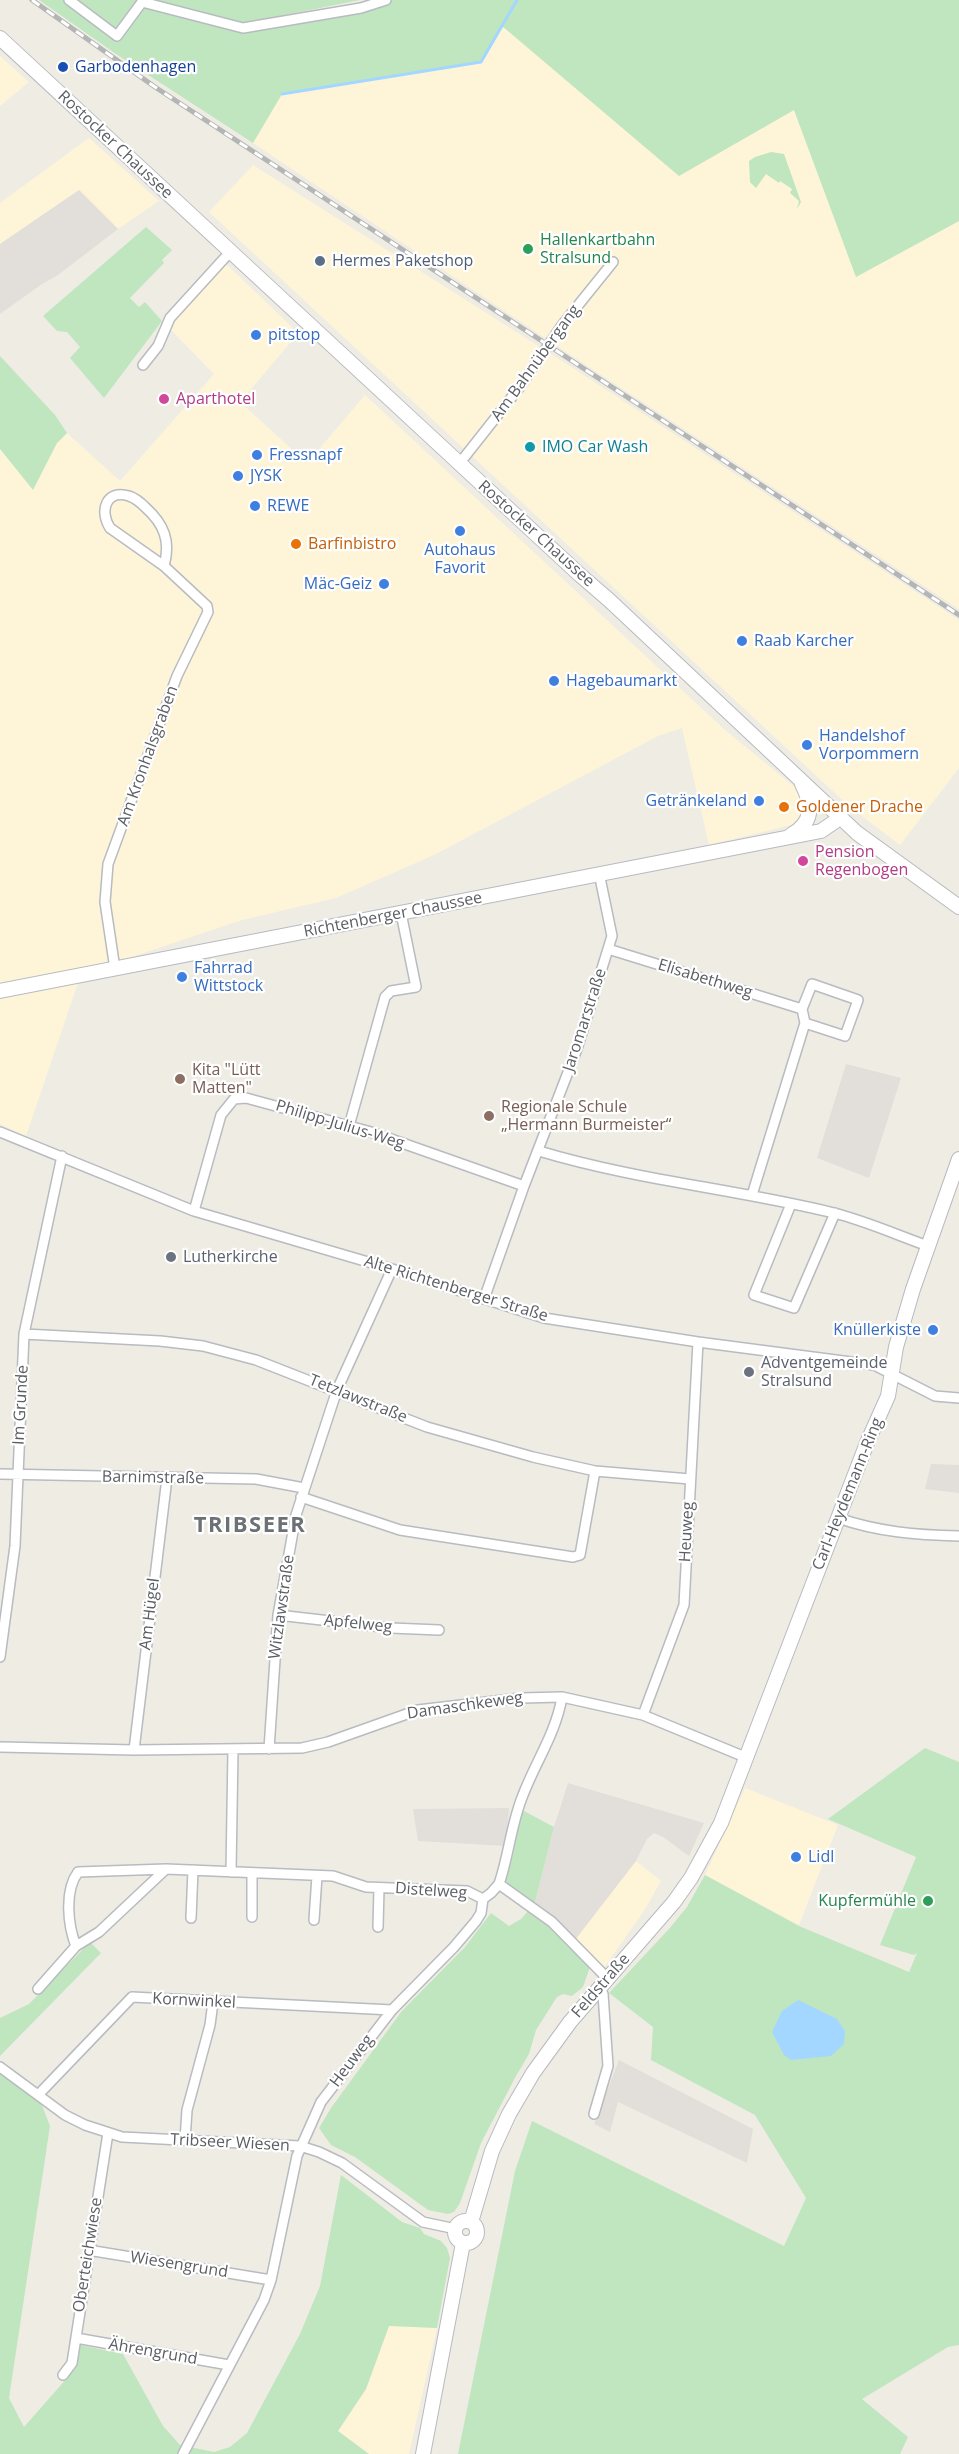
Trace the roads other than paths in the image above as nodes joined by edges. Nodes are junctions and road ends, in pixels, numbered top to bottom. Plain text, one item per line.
1 (69, 0) edge
2 (386, 0) edge
3 (0, 38) edge
4 (230, 252) junction
5 (613, 262) dead end
6 (143, 365) dead end
7 (459, 464) junction
8 (164, 566) junction
9 (796, 774) junction
10 (840, 818) junction
11 (786, 837) junction
12 (599, 873) junction
13 (959, 908) edge
14 (401, 913) junction
15 (608, 949) junction
16 (115, 969) junction
17 (0, 991) edge
18 (802, 1009) junction
19 (805, 1023) junction
20 (349, 1126) junction
21 (0, 1132) edge
22 (539, 1151) junction
23 (62, 1156) junction
24 (959, 1159) edge
25 (524, 1186) junction
26 (752, 1195) junction
27 (791, 1204) junction
28 (194, 1210) junction
29 (835, 1213) junction
30 (928, 1246) junction
31 (392, 1269) junction
32 (484, 1299) junction
33 (24, 1334) junction
34 (698, 1342) junction
35 (891, 1372) junction
36 (337, 1390) junction
37 (959, 1398) edge
38 (595, 1471) junction
39 (0, 1474) edge
40 (17, 1476) junction
41 (167, 1478) junction
42 (690, 1479) junction
43 (303, 1493) junction
44 (838, 1518) junction
45 (959, 1536) edge
46 (278, 1615) junction
47 (439, 1630) dead end
48 (0, 1657) edge
49 (562, 1697) junction
50 (643, 1715) junction
51 (0, 1747) edge
52 (233, 1749) junction
53 (269, 1749) junction
54 (134, 1750) junction
55 (745, 1757) junction
56 (166, 1869) junction
57 (194, 1870) junction
58 (231, 1872) junction
59 (252, 1873) junction
60 (317, 1876) junction
61 (499, 1884) junction
62 (379, 1888) junction
63 (483, 1899) junction
64 (252, 1917) dead end
65 (191, 1918) dead end
66 (314, 1920) dead end
67 (378, 1927) dead end
68 (76, 1946) junction
69 (602, 1983) junction
70 (38, 1989) dead end
71 (213, 2002) junction
72 (392, 2010) junction
73 (0, 2067) edge
74 (38, 2095) junction
75 (594, 2114) dead end
76 (108, 2133) junction
77 (185, 2140) junction
78 (300, 2146) junction
79 (471, 2222) junction
80 (456, 2229) junction
81 (463, 2243) junction
82 (88, 2250) junction
83 (271, 2280) junction
84 (76, 2338) junction
85 (229, 2365) junction
86 (63, 2375) dead end
87 (183, 2454) edge
88 (423, 2454) edge

1 - 2 street
3 - 4 main road, Rostocker Chaussee
4 - 6 street
4 - 7 main road, Rostocker Chaussee
5 - 7 street, Am Bahnübergang
7 - 9 main road, Rostocker Chaussee
8 - 8 street, Am Kronhalsgraben
8 - 16 street, Am Kronhalsgraben
9 - 10 main road, Rostocker Chaussee
9 - 11 main road
10 - 11 main road, Richtenberger Chaussee
10 - 13 main road, Rostocker Chaussee
11 - 12 main road, Richtenberger Chaussee
12 - 14 main road, Richtenberger Chaussee
12 - 15 street, Jaromarstraße
14 - 16 main road, Richtenberger Chaussee
14 - 20 street
15 - 18 street, Elisabethweg
15 - 22 street, Jaromarstraße
16 - 17 main road, Richtenberger Chaussee
18 - 19 street
18 - 19 street
19 - 26 street
20 - 25 street, Philipp-Julius-Weg
20 - 28 street, Philipp-Julius-Weg
21 - 23 street, Alte Richtenberger Straße
22 - 25 street, Jaromarstraße
22 - 26 street
23 - 28 street, Alte Richtenberger Straße
23 - 33 street, Im Grunde
24 - 30 main road, Carl-Heydemann-Ring
25 - 32 street, Jaromarstraße
26 - 27 street
27 - 29 street
27 - 29 street
28 - 31 street, Alte Richtenberger Straße
29 - 30 street
30 - 35 main road, Carl-Heydemann-Ring
31 - 32 street, Alte Richtenberger Straße
31 - 36 street, Witzlawstraße
32 - 34 street, Alte Richtenberger Straße
33 - 36 street, Tetzlawstraße
33 - 40 street, Im Grunde
34 - 35 street, Alte Richtenberger Straße
34 - 42 street, Heuweg
35 - 37 street, Alte Richtenberger Straße
35 - 44 main road, Carl-Heydemann-Ring
36 - 38 street, Tetzlawstraße
36 - 43 street, Witzlawstraße
38 - 42 street, Tetzlawstraße
38 - 43 street, Barnimstraße
39 - 40 street, Barnimstraße
40 - 41 street, Barnimstraße
40 - 48 street, Im Grunde
41 - 43 street, Barnimstraße
41 - 54 street, Am Hügel
42 - 50 street, Heuweg
43 - 46 street, Witzlawstraße
44 - 45 street
44 - 55 main road, Carl-Heydemann-Ring
46 - 47 street, Apfelweg
46 - 53 street, Witzlawstraße
49 - 50 street, Damaschkeweg
49 - 53 street, Damaschkeweg
49 - 61 street
50 - 55 street, Damaschkeweg
51 - 54 street, Damaschkeweg
52 - 53 street, Damaschkeweg
52 - 54 street, Damaschkeweg
52 - 58 street
55 - 69 main road, Feldstraße
56 - 57 street, Distelweg
56 - 68 street
56 - 68 street, Distelweg
57 - 58 street, Distelweg
57 - 65 street
58 - 59 street, Distelweg
59 - 60 street, Distelweg
59 - 64 street
60 - 62 street, Distelweg
60 - 66 street
61 - 63 street, Heuweg
61 - 69 street
62 - 63 street, Distelweg
62 - 67 street, Distelweg
63 - 72 street, Heuweg
68 - 70 street
69 - 75 street
69 - 79 main road, Feldstraße
71 - 72 street, Kornwinkel
71 - 74 street, Kornwinkel
71 - 77 street
72 - 78 street, Heuweg
73 - 74 street, Tribseer Wiesen
74 - 76 street, Tribseer Wiesen
76 - 77 street, Tribseer Wiesen
76 - 82 street, Oberteichwiese
77 - 78 street, Tribseer Wiesen
78 - 80 street, Tribseer Wiesen
78 - 83 street, Heuweg
79 - 80 main road
79 - 81 main road, Feldstraße
80 - 81 main road
81 - 88 main road, Feldstraße
82 - 83 street, Wiesengrund
82 - 84 street, Oberteichwiese
83 - 85 street, Heuweg
84 - 85 street, Ährengrund
84 - 86 street, Oberteichwiese
85 - 87 street, Heuweg

